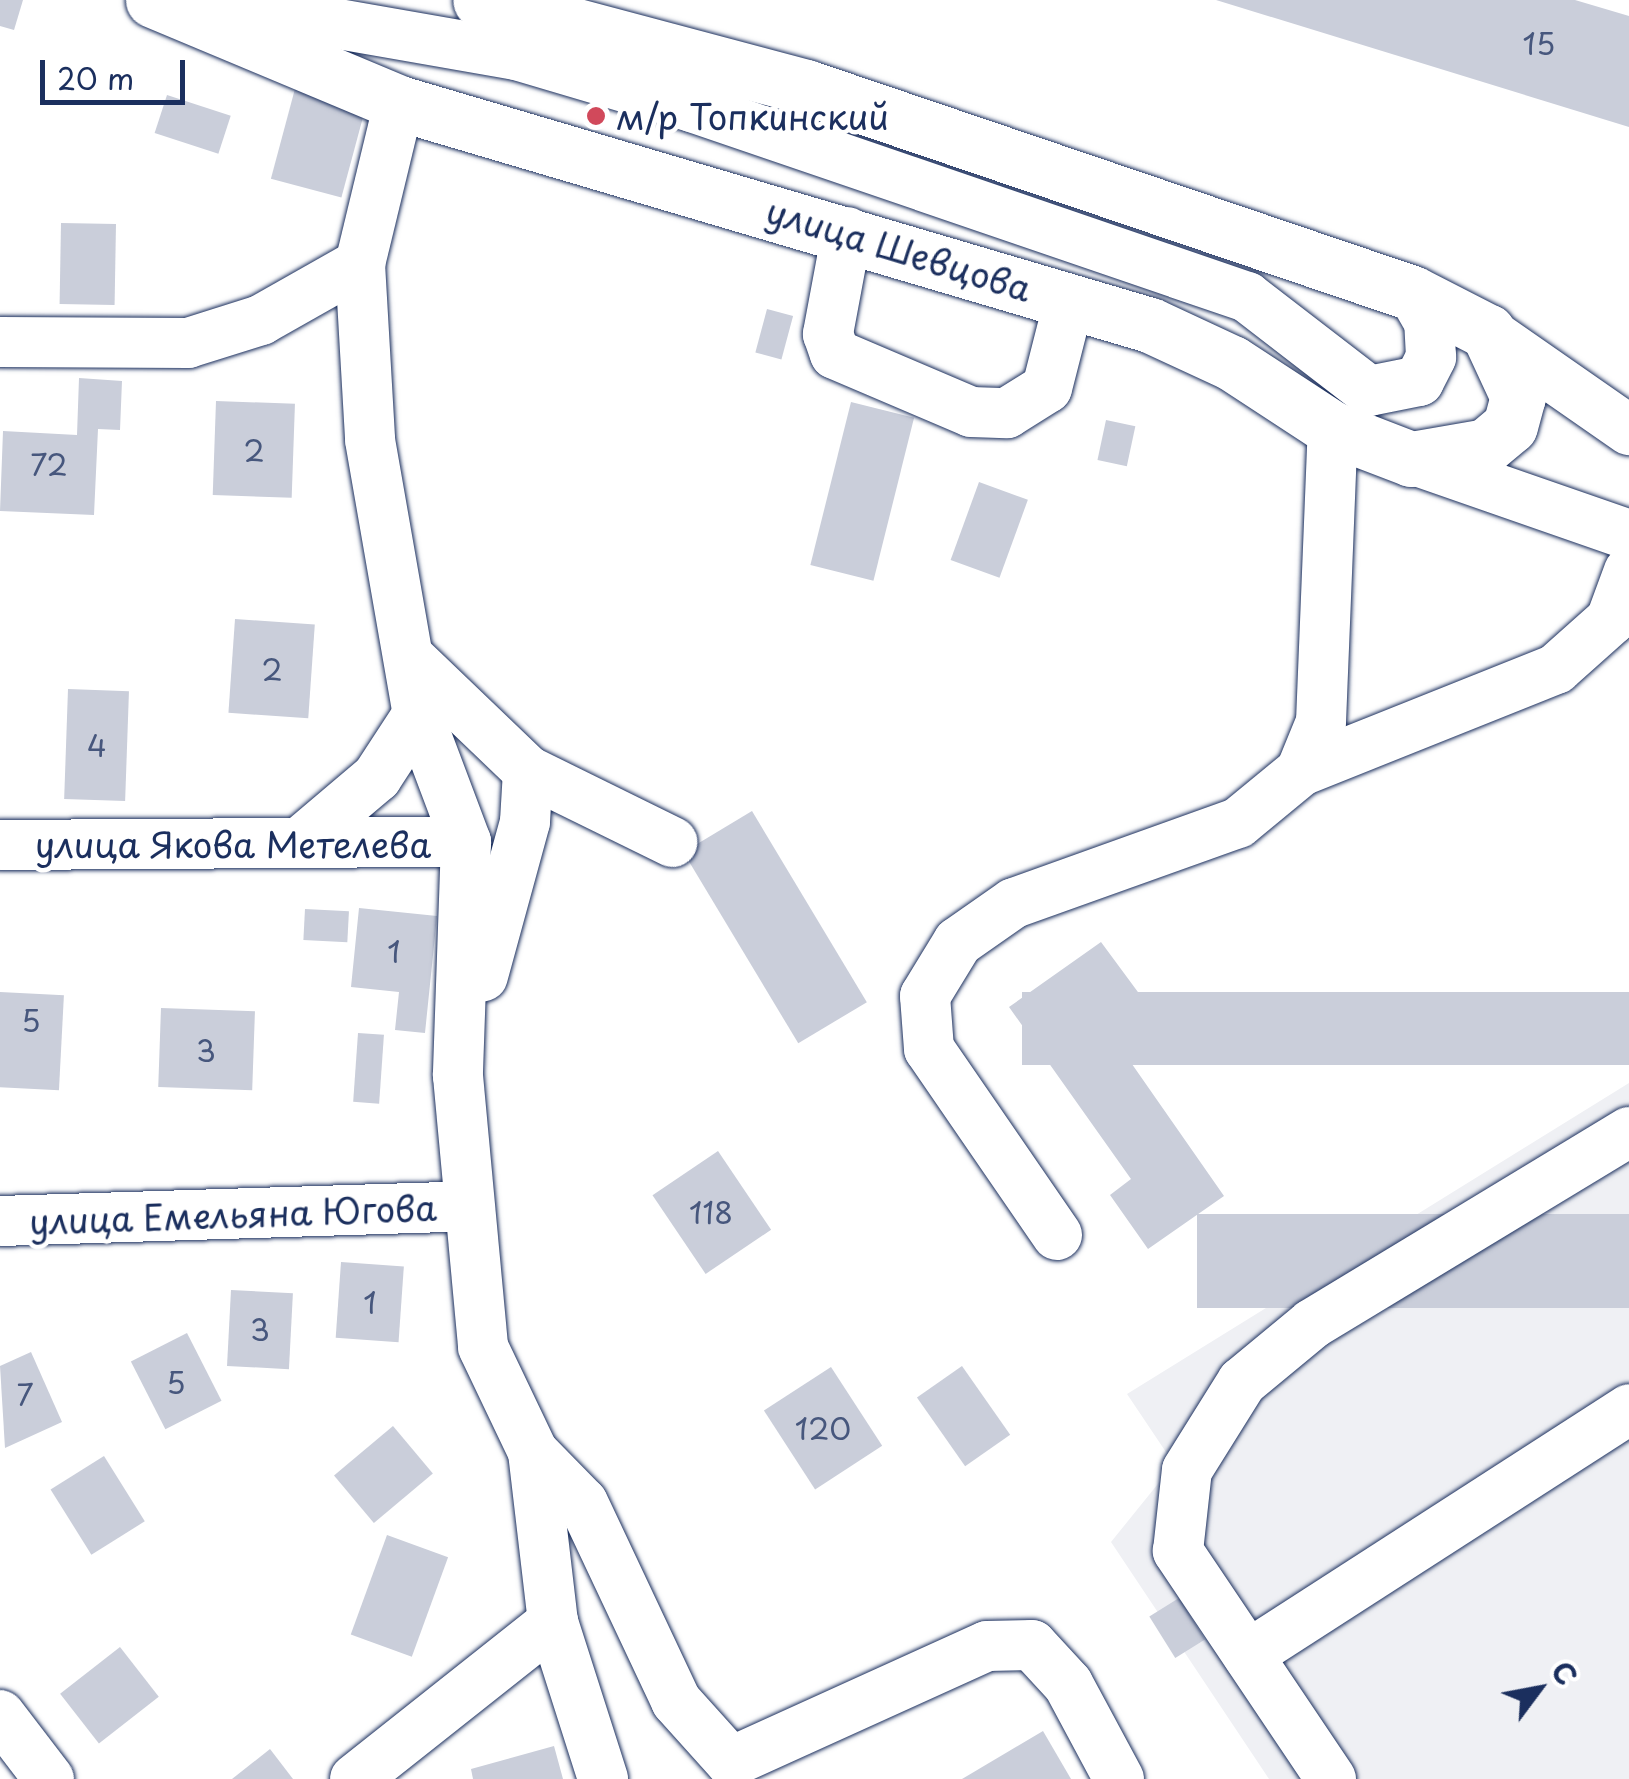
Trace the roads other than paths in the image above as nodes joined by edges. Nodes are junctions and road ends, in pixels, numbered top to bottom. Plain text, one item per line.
1 (153, 0) edge
2 (201, 0) edge
3 (480, 0) edge
4 (399, 103) junction
5 (847, 232) junction
6 (360, 264) junction
7 (1412, 293) junction
8 (1070, 302) junction
9 (1488, 332) junction
10 (0, 342) edge
11 (1333, 429) junction
12 (1629, 430) edge
13 (1411, 459) junction
14 (1629, 534) edge
15 (1629, 571) edge
16 (410, 658) junction
17 (418, 714) junction
18 (528, 771) junction
19 (1301, 771) junction
20 (466, 842) junction
21 (672, 842) dead end
22 (299, 843) junction
23 (0, 845) edge
24 (458, 1076) junction
25 (1629, 1132) edge
26 (466, 1206) junction
27 (0, 1221) edge
28 (1057, 1235) dead end
29 (1629, 1409) edge
30 (534, 1452) junction
31 (553, 1622) junction
32 (1248, 1655) junction
33 (0, 1716) edge
34 (734, 1771) edge
35 (49, 1779) edge
36 (355, 1779) edge
37 (604, 1779) edge
38 (1119, 1779) edge
39 (1332, 1779) edge

1 - 4 main road, улица Шевцова
2 - 7 street
3 - 7 main road
4 - 5 main road, улица Шевцова
4 - 6 street
5 - 8 main road, улица Шевцова
5 - 8 street
6 - 10 street
6 - 16 street
7 - 9 main road
8 - 11 main road, улица Шевцова
9 - 12 street
9 - 13 main road
11 - 13 main road, улица Шевцова
11 - 19 street
13 - 14 street, улица Шевцова
15 - 19 street
16 - 17 street
16 - 18 street
17 - 20 street
17 - 22 street
18 - 21 street
18 - 24 street
19 - 28 street
20 - 22 street, улица Якова Метелева
20 - 24 street
22 - 23 street, улица Якова Метелева
24 - 26 street
25 - 32 street
26 - 27 street, улица Емельяна Югова
26 - 30 street
29 - 32 street
30 - 31 street
30 - 34 street
31 - 36 street
31 - 37 street
32 - 39 street
33 - 35 street
34 - 38 street

